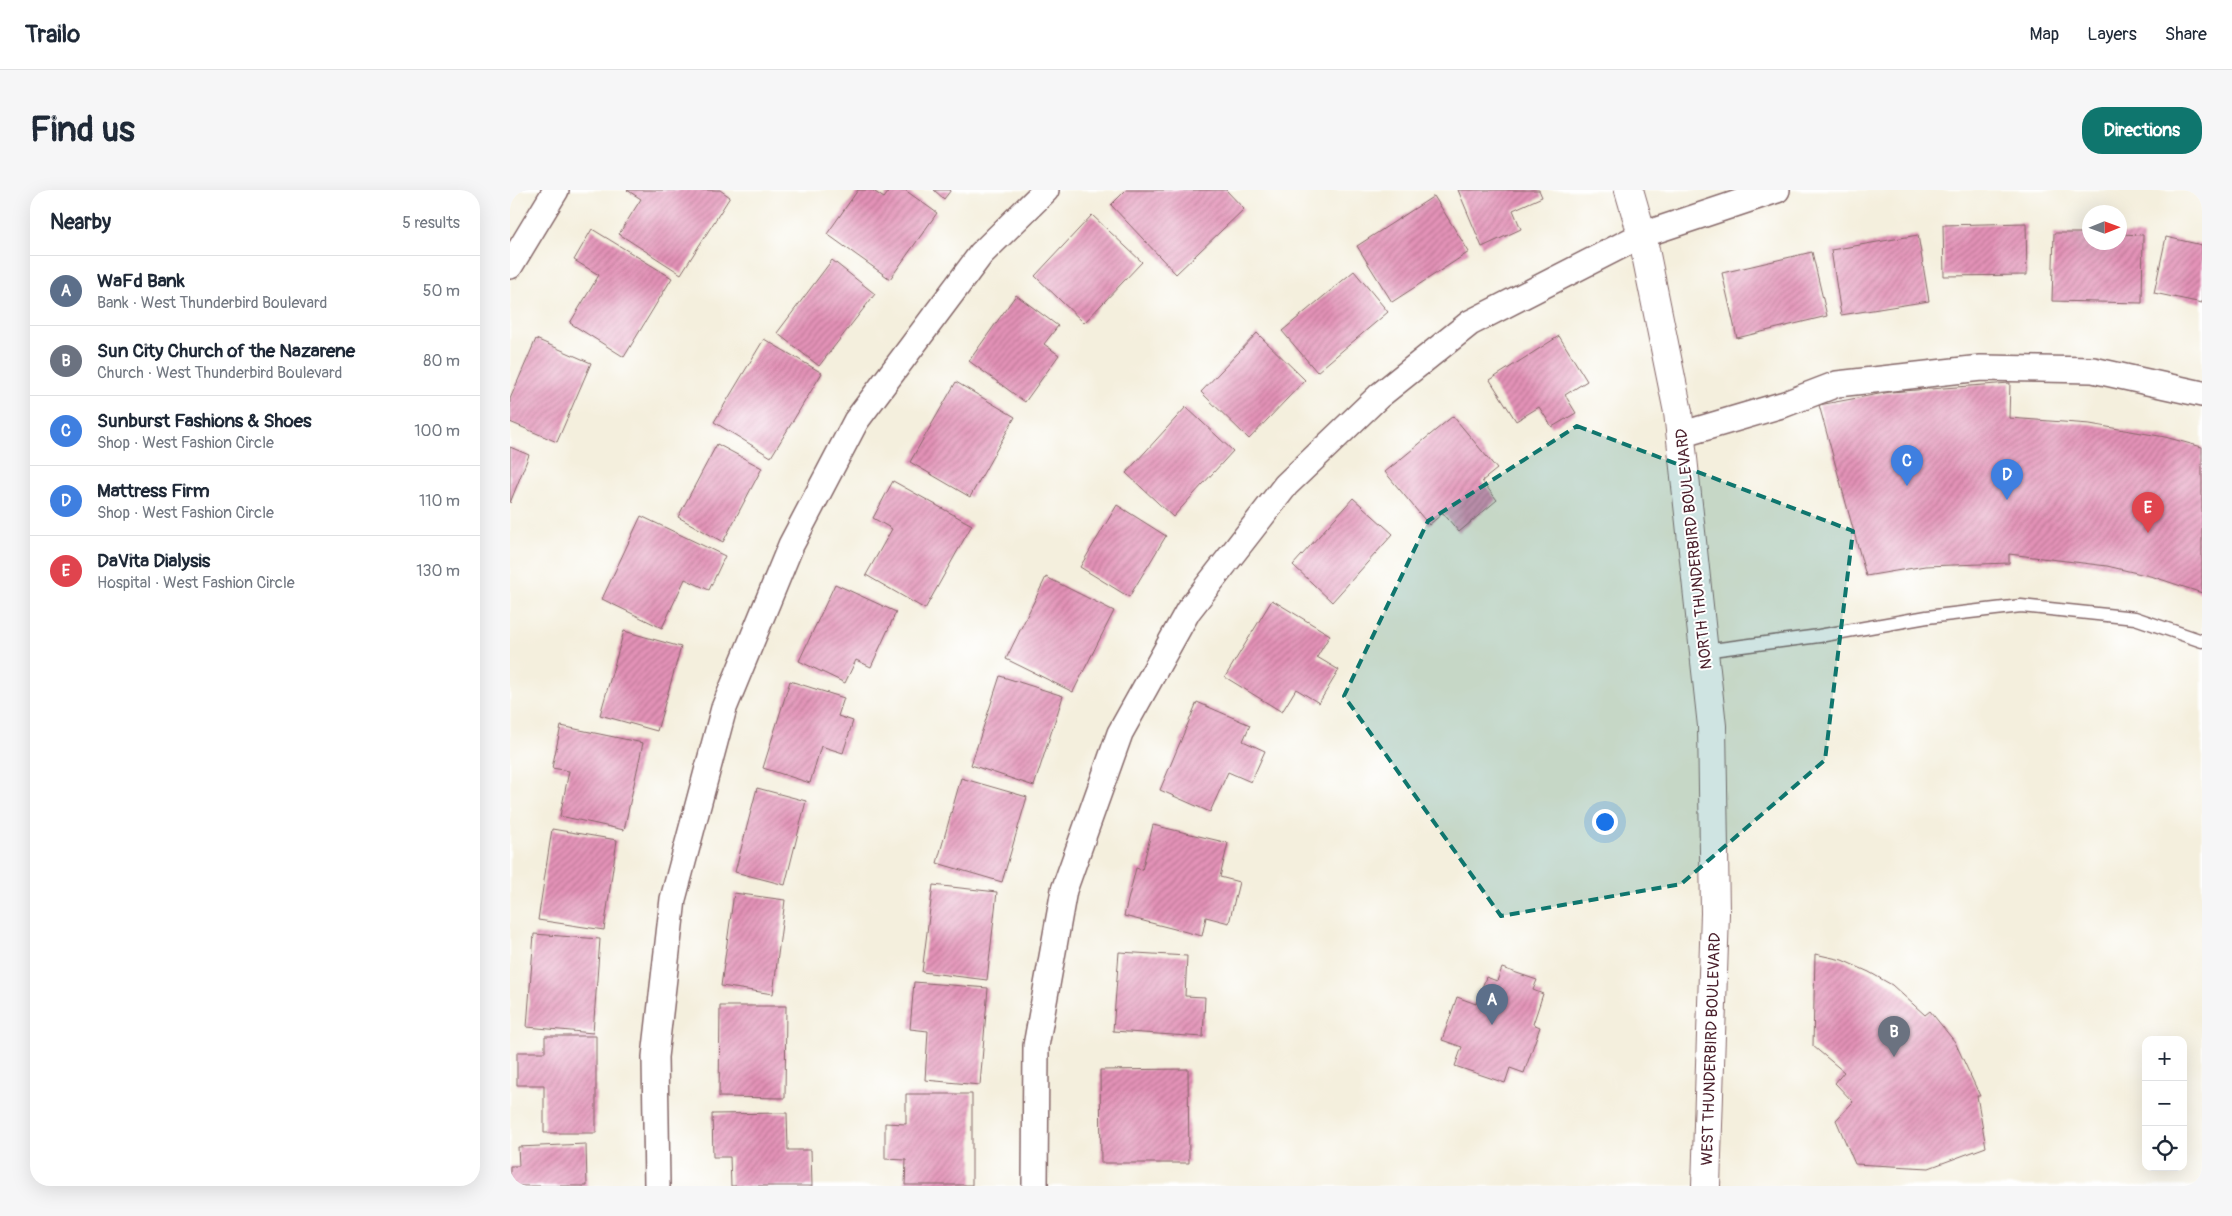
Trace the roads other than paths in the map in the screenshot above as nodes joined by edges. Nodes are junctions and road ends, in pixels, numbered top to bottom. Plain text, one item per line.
1 (556, 190) edge
2 (1046, 190) edge
3 (1629, 190) edge
4 (1777, 190) edge
5 (1642, 235) junction
6 (510, 266) edge
7 (2202, 394) edge
8 (1680, 435) junction
9 (2202, 641) edge
10 (1704, 651) junction
11 (1715, 913) joint
12 (657, 1186) edge
13 (1035, 1186) edge
14 (1706, 1186) edge

1 - 6 street
2 - 12 street
3 - 5 street, NORTH THUNDERBIRD BOULEVARD
4 - 5 street
5 - 8 street, NORTH THUNDERBIRD BOULEVARD
5 - 13 street
7 - 8 street
8 - 10 street, NORTH THUNDERBIRD BOULEVARD
9 - 10 lane
10 - 11 street, NORTH THUNDERBIRD BOULEVARD
11 - 14 street, WEST THUNDERBIRD BOULEVARD

